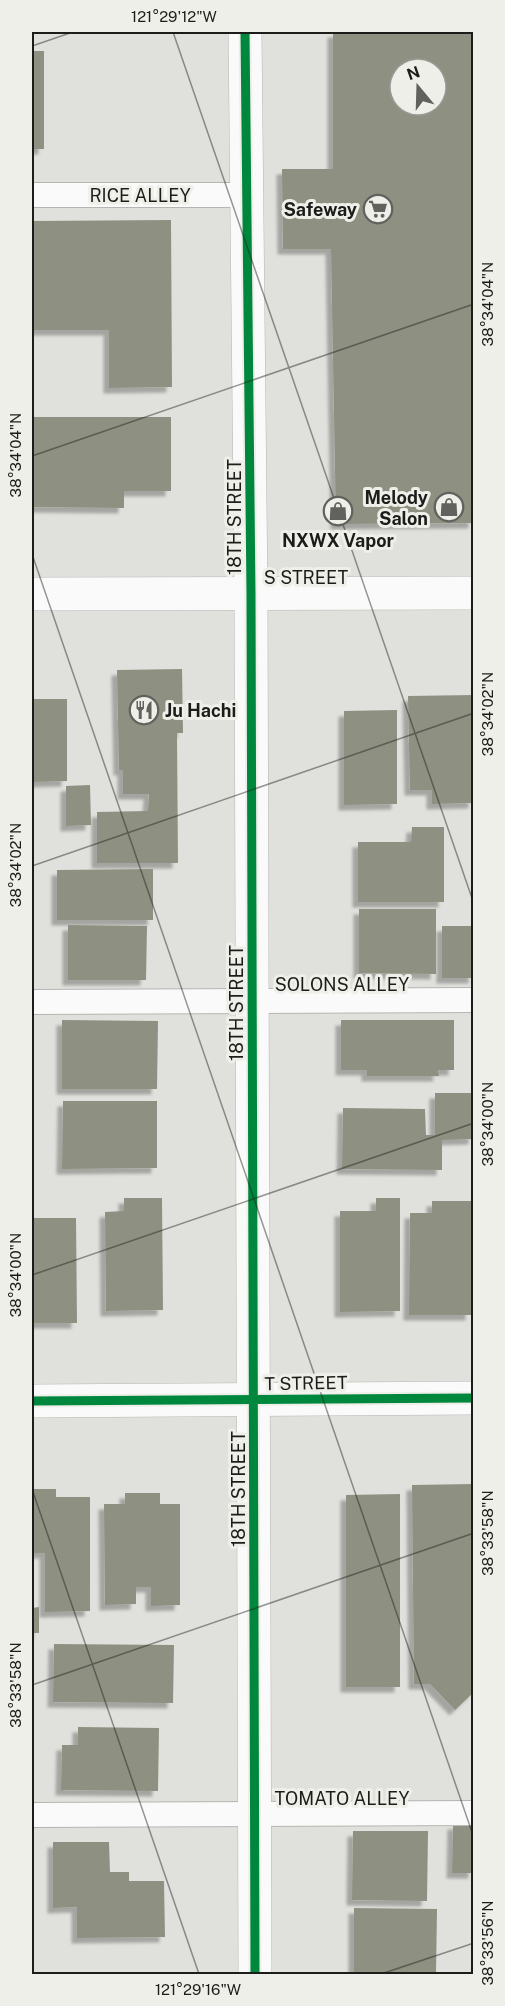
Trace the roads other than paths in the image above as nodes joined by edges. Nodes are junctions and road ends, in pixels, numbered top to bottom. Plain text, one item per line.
1 (245, 32) edge
2 (32, 195) edge
3 (248, 195) junction
4 (474, 593) edge
5 (32, 594) edge
6 (251, 594) junction
7 (474, 1000) edge
8 (253, 1001) junction
9 (32, 1002) edge
10 (474, 1398) edge
11 (253, 1400) junction
12 (32, 1401) edge
13 (474, 1813) edge
14 (32, 1815) edge
15 (255, 1815) junction
16 (255, 1974) edge

1 - 3 street, 18TH STREET
2 - 3 lane, RICE ALLEY
3 - 6 street, 18TH STREET
4 - 6 street, S STREET
5 - 6 street, S STREET
6 - 8 street, 18TH STREET
7 - 8 lane, SOLONS ALLEY
8 - 9 lane, SOLONS ALLEY
8 - 11 street, 18TH STREET
10 - 11 street, T STREET
11 - 12 street, T STREET
11 - 15 street, 18TH STREET
13 - 15 lane, TOMATO ALLEY
14 - 15 lane, TOMATO ALLEY
15 - 16 street, 18TH STREET

